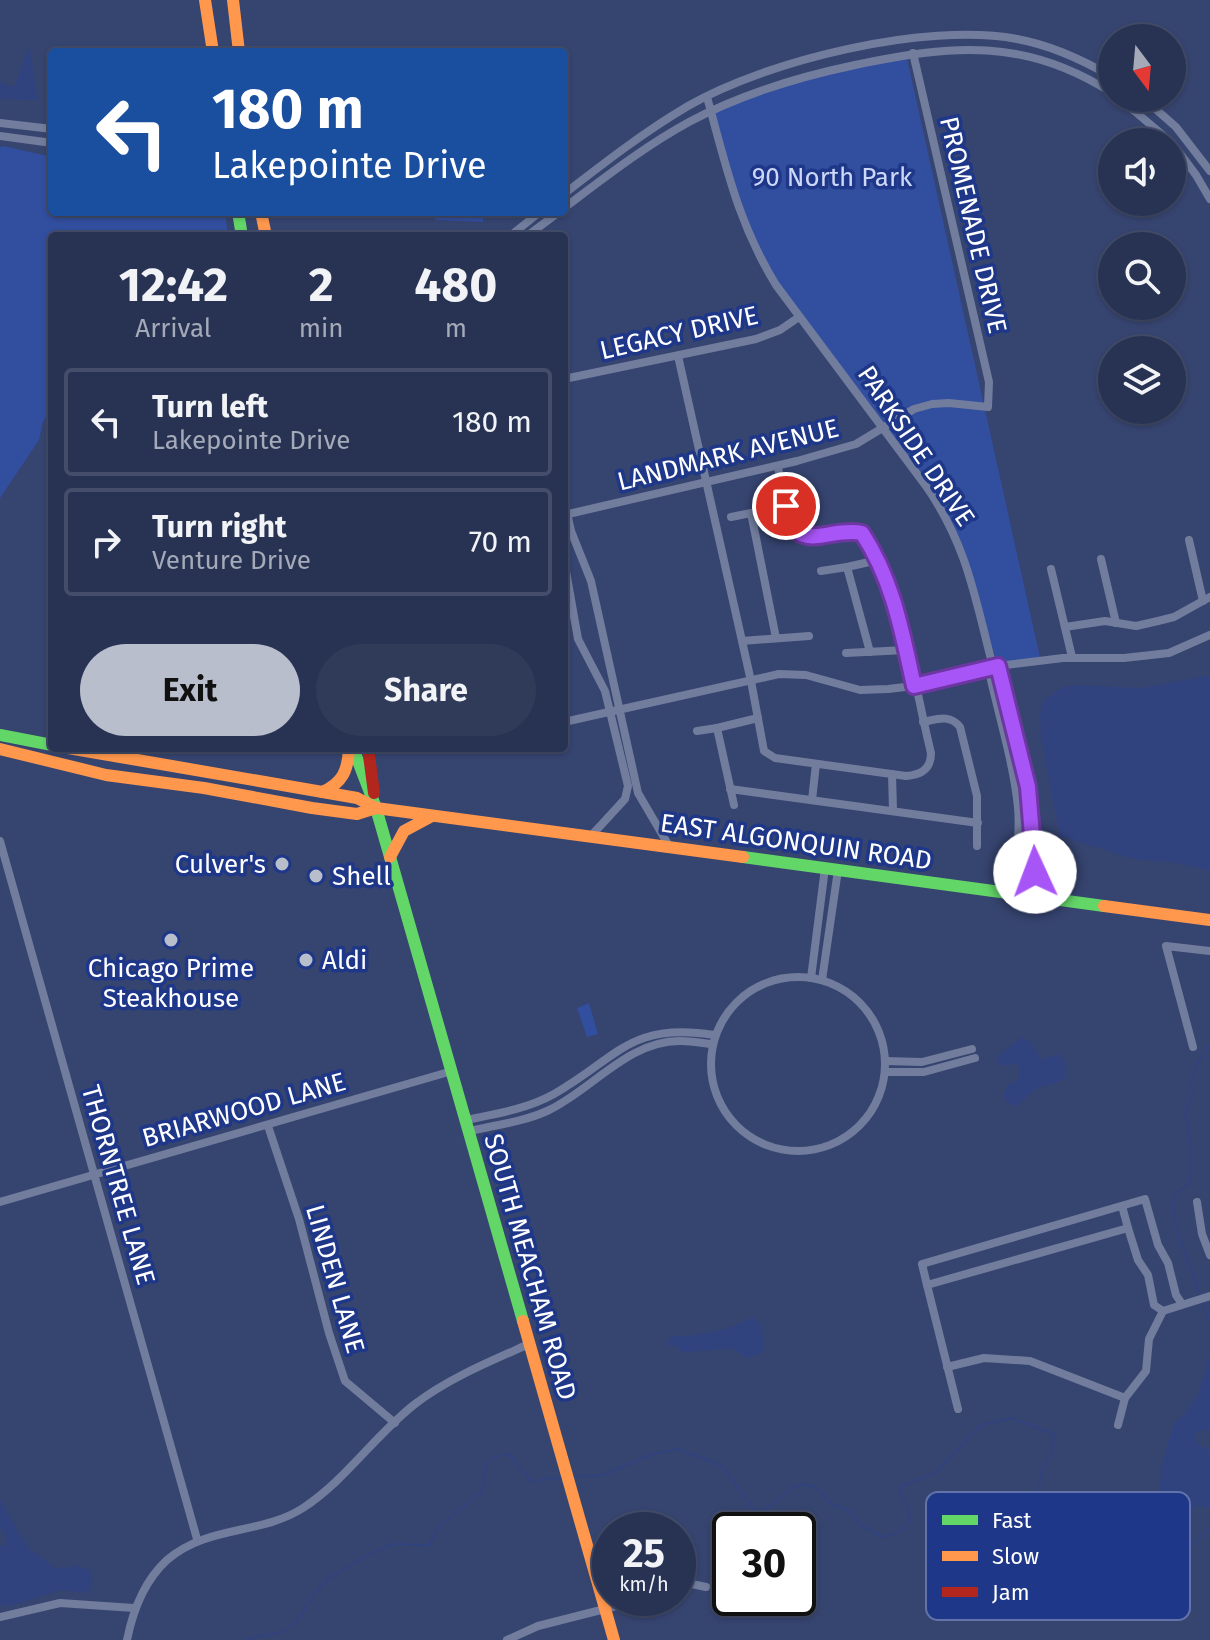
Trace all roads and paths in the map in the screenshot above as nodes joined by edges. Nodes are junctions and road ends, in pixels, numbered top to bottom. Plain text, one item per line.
1 (205, 0) edge
2 (233, 0) edge
3 (212, 48) edge
4 (239, 48) edge
5 (913, 53) junction
6 (1098, 69) edge
7 (1098, 85) edge
8 (707, 97) junction
9 (711, 111) junction
10 (1135, 112) edge
11 (1159, 112) edge
12 (0, 123) edge
13 (1154, 128) edge
14 (48, 129) edge
15 (0, 136) edge
16 (48, 142) edge
17 (1186, 162) edge
18 (1210, 171) edge
19 (568, 191) edge
20 (1210, 199) edge
21 (568, 206) edge
22 (535, 216) edge
23 (554, 216) edge
24 (515, 232) edge
25 (532, 232) edge
26 (799, 317) junction
27 (678, 356) junction
28 (568, 378) edge
29 (988, 407) joint
30 (884, 428) junction
31 (778, 466) junction
32 (705, 482) junction
33 (786, 506) junction
34 (751, 513) junction
35 (568, 515) edge
36 (731, 517) dead end
37 (568, 520) edge
38 (1189, 540) dead end
39 (1101, 559) dead end
40 (878, 560) junction
41 (847, 567) junction
42 (1051, 569) dead end
43 (821, 571) dead end
44 (568, 583) edge
45 (1207, 599) edge
46 (1116, 623) junction
47 (1065, 627) junction
48 (1210, 635) edge
49 (809, 636) dead end
50 (776, 638) junction
51 (742, 641) junction
52 (906, 650) junction
53 (870, 652) junction
54 (846, 653) dead end
55 (1072, 657) junction
56 (992, 664) junction
57 (751, 681) junction
58 (914, 686) junction
59 (615, 712) junction
60 (758, 718) junction
61 (568, 721) edge
62 (923, 722) junction
63 (717, 728) junction
64 (697, 731) dead end
65 (0, 735) edge
66 (48, 744) edge
67 (0, 749) edge
68 (91, 752) edge
69 (350, 752) edge
70 (353, 752) edge
71 (369, 752) edge
72 (816, 764) junction
73 (892, 774) junction
74 (730, 789) junction
75 (322, 792) junction
76 (812, 800) junction
77 (734, 805) dead end
78 (376, 808) junction
79 (893, 810) junction
80 (434, 816) junction
81 (978, 823) junction
82 (591, 836) junction
83 (0, 841) edge
84 (977, 846) dead end
85 (669, 847) junction
86 (390, 857) junction
87 (832, 869) junction
88 (1020, 894) junction
89 (1210, 920) edge
90 (1210, 951) edge
91 (811, 978) junction
92 (822, 980) junction
93 (713, 1040) junction
94 (1193, 1047) dead end
95 (885, 1061) junction
96 (452, 1071) junction
97 (885, 1072) junction
98 (468, 1125) junction
99 (268, 1126) junction
100 (95, 1173) junction
101 (0, 1202) edge
102 (1197, 1202) dead end
103 (1122, 1206) junction
104 (1128, 1228) junction
105 (1210, 1255) edge
106 (927, 1285) junction
107 (1210, 1296) edge
108 (1184, 1303) junction
109 (1163, 1311) junction
110 (529, 1344) junction
111 (947, 1367) junction
112 (1125, 1398) junction
113 (958, 1409) dead end
114 (395, 1423) junction
115 (1118, 1425) dead end
116 (197, 1539) junction
117 (592, 1566) edge
118 (696, 1585) edge
119 (706, 1587) dead end
120 (134, 1608) junction
121 (592, 1611) edge
122 (607, 1616) edge
123 (0, 1617) edge
124 (501, 1629) dead end
125 (508, 1639) edge
126 (127, 1640) edge
127 (614, 1640) edge

1 - 3 main road
2 - 4 main road
5 - 7 street
5 - 9 street
5 - 29 street, PROMENADE DRIVE
6 - 8 street
8 - 9 street, PARKSIDE DRIVE
8 - 19 street
9 - 21 street
9 - 26 street, PARKSIDE DRIVE
10 - 13 street
11 - 18 street
12 - 14 street
15 - 16 street
17 - 20 street
22 - 24 street
23 - 25 street
26 - 27 street, LEGACY DRIVE
26 - 30 street, PARKSIDE DRIVE
27 - 28 street, LEGACY DRIVE
27 - 32 street
29 - 30 street, LANDMARK AVENUE
30 - 31 street, LANDMARK AVENUE
30 - 56 street, PARKSIDE DRIVE
31 - 32 street, LANDMARK AVENUE
31 - 33 street
32 - 35 street, LANDMARK AVENUE
32 - 51 street
33 - 34 street
33 - 40 street
34 - 36 street
34 - 50 street
37 - 59 street
38 - 45 street
39 - 46 street
40 - 41 street
40 - 52 street
41 - 43 street
41 - 53 street
42 - 47 street
44 - 59 street
45 - 46 street
46 - 47 street
47 - 55 street
48 - 55 street
49 - 50 street
50 - 51 street
51 - 57 street
52 - 53 street
52 - 58 street
53 - 54 street
55 - 56 street
56 - 58 street
56 - 88 street, PARKSIDE DRIVE
56 - 88 street, PARKSIDE DRIVE
57 - 58 street
57 - 59 street
57 - 60 street
58 - 62 street
59 - 61 street
59 - 82 street
59 - 85 street
60 - 63 street
60 - 72 street
62 - 73 street
62 - 81 street
63 - 64 street
63 - 74 street
65 - 66 main road
67 - 78 main road, EAST ALGONQUIN ROAD
68 - 75 main road, EAST ALGONQUIN ROAD
69 - 75 main road
70 - 78 main road
71 - 78 main road
72 - 73 street
72 - 76 street
73 - 79 street
74 - 76 street
74 - 77 street
75 - 78 main road, EAST ALGONQUIN ROAD
76 - 79 street
78 - 80 main road, EAST ALGONQUIN ROAD
78 - 86 main road, SOUTH MEACHAM ROAD
79 - 81 street
80 - 82 main road, EAST ALGONQUIN ROAD
80 - 86 main road
81 - 84 street
82 - 85 main road, EAST ALGONQUIN ROAD
83 - 100 street, THORNTREE LANE
85 - 87 main road, EAST ALGONQUIN ROAD
86 - 96 main road, SOUTH MEACHAM ROAD
87 - 88 main road, EAST ALGONQUIN ROAD
87 - 91 street
87 - 92 street
88 - 89 main road, EAST ALGONQUIN ROAD
90 - 94 street
91 - 92 street
91 - 93 street
92 - 95 street
93 - 97 street
93 - 98 street
95 - 97 street
95 - 97 street
96 - 98 main road, SOUTH MEACHAM ROAD
96 - 99 street, BRIARWOOD LANE
98 - 110 main road, SOUTH MEACHAM ROAD
99 - 100 street, BRIARWOOD LANE
99 - 114 street, LINDEN LANE
100 - 101 street, BRIARWOOD LANE
100 - 116 street, THORNTREE LANE
102 - 105 street
103 - 104 street
103 - 106 street
103 - 108 street
104 - 106 street
104 - 109 street
106 - 111 street
107 - 108 street
108 - 109 street
109 - 112 street
110 - 114 street
110 - 117 main road, SOUTH MEACHAM ROAD
111 - 112 street
111 - 113 street
112 - 115 street
114 - 116 street
116 - 120 street
118 - 119 street
120 - 123 street
120 - 126 street
121 - 125 street
122 - 127 main road, SOUTH MEACHAM ROAD
124 - 125 street

